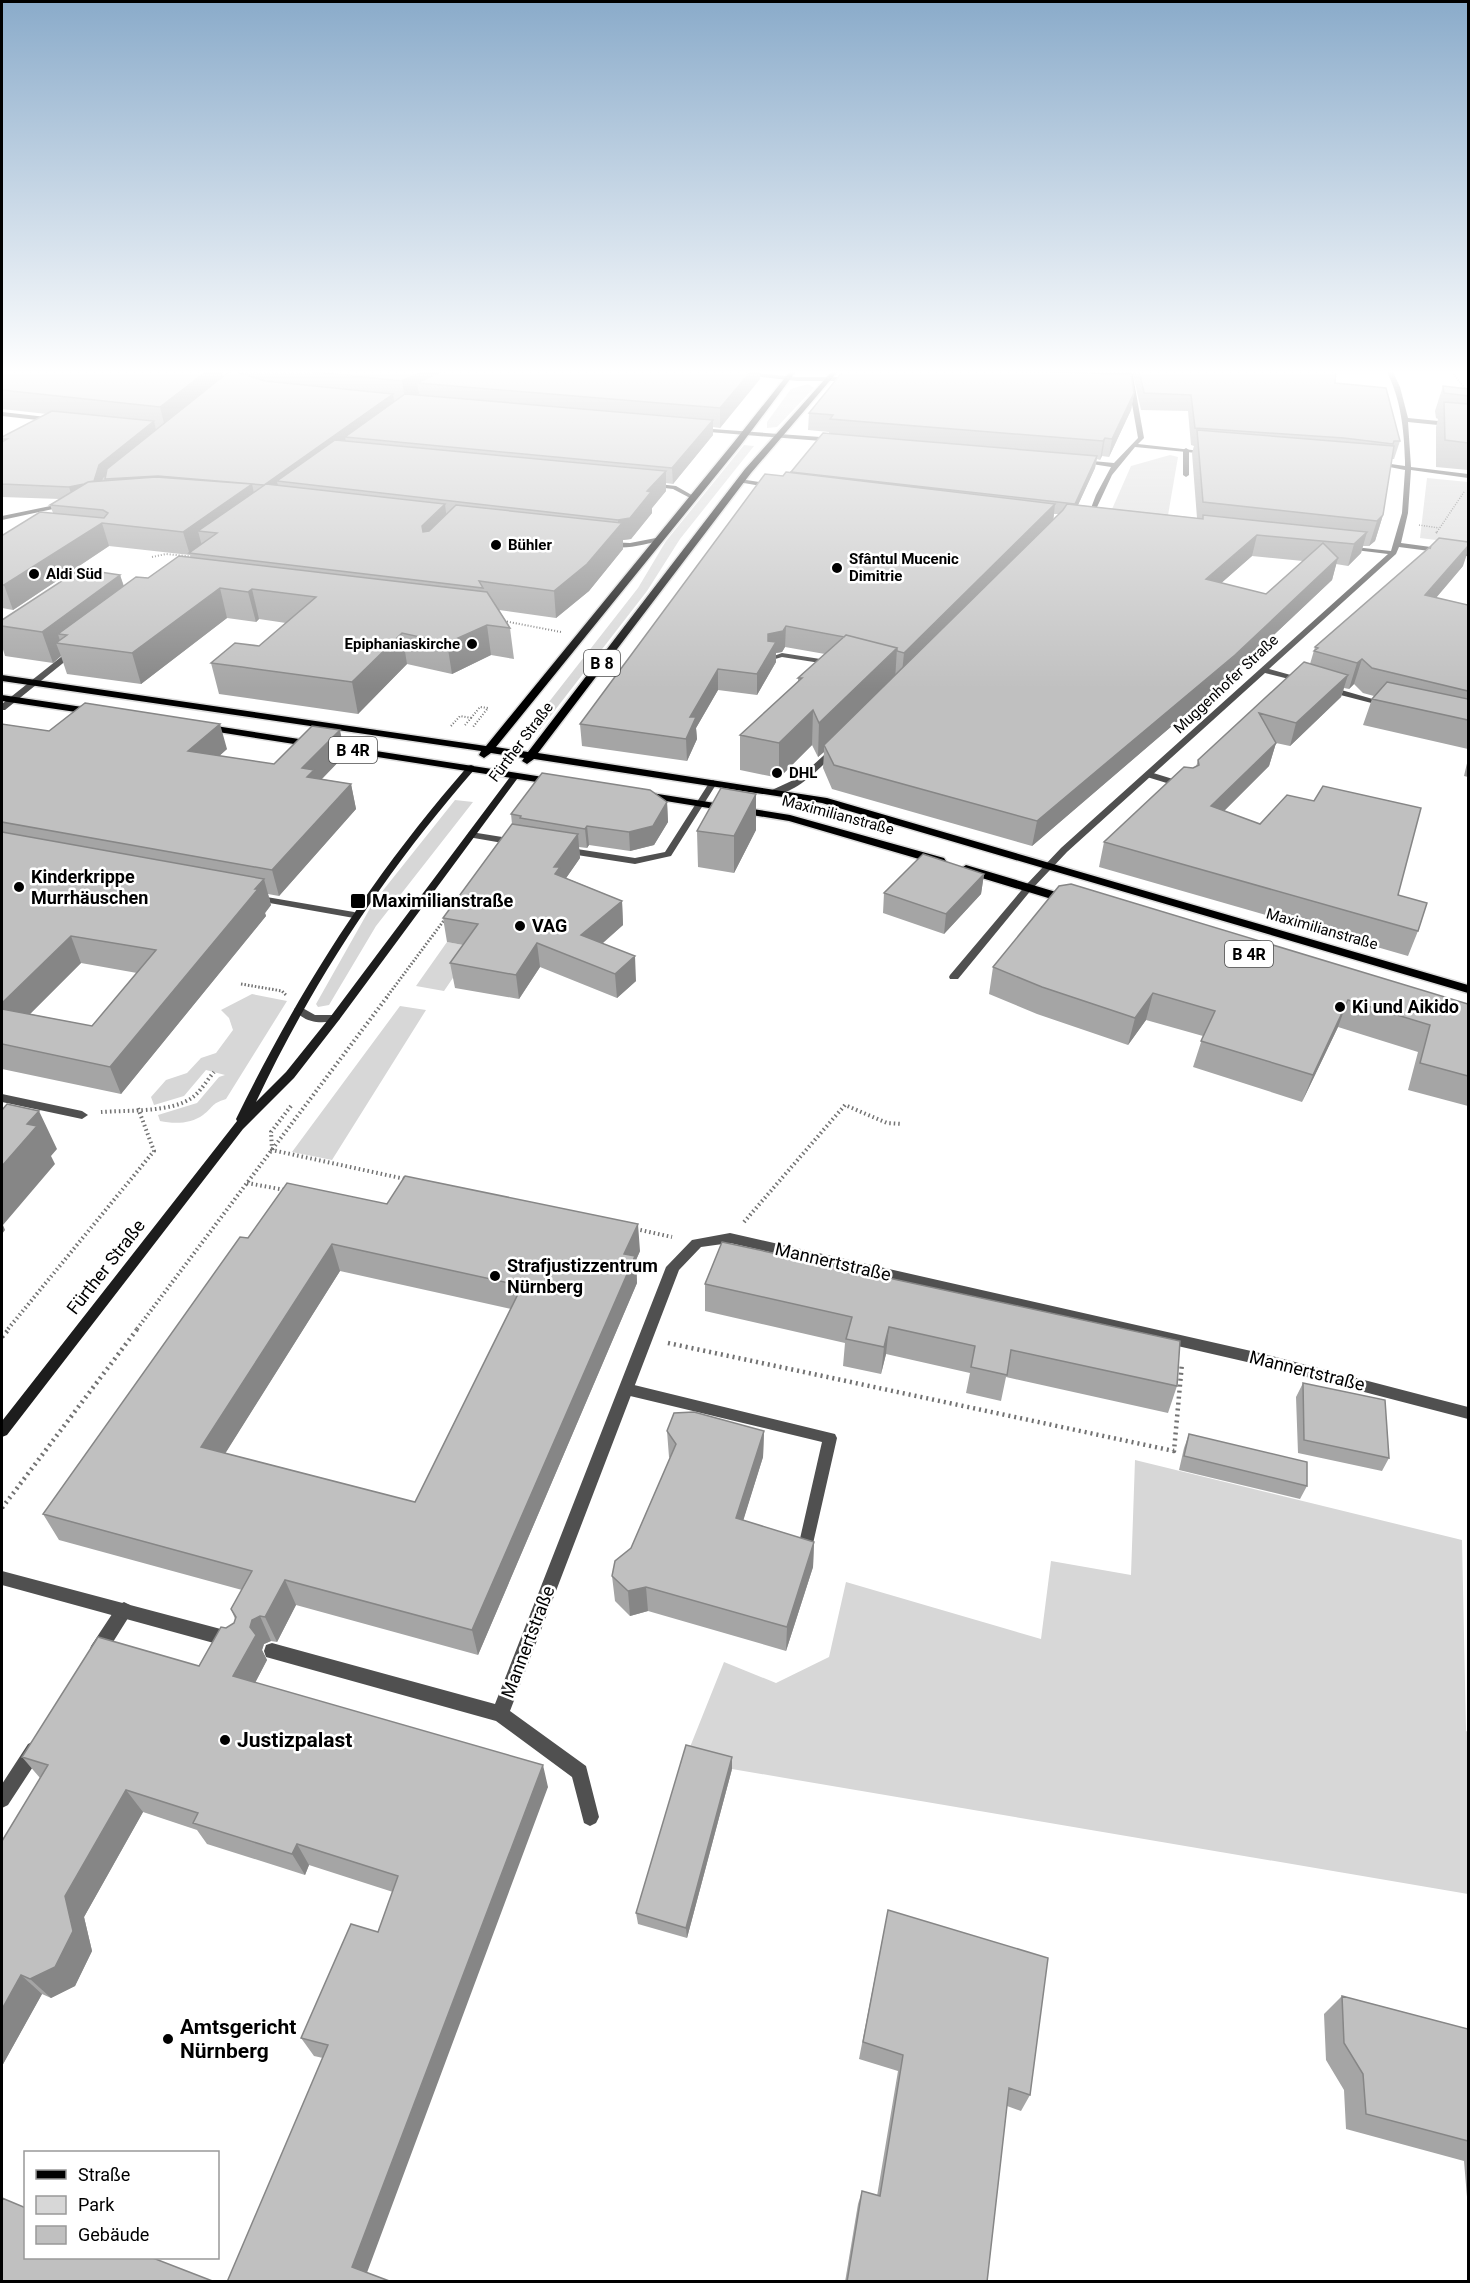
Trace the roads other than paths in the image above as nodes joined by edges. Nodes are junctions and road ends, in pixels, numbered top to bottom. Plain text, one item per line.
1 (711, 477) edge
2 (744, 477) edge
3 (1108, 477) edge
4 (1408, 477) edge
5 (740, 482) junction
6 (639, 483) edge
7 (777, 486) edge
8 (694, 498) junction
9 (69, 504) edge
10 (43, 509) junction
11 (2, 518) edge
12 (46, 520) edge
13 (1078, 520) edge
14 (1088, 520) junction
15 (1099, 521) edge
16 (661, 538) junction
17 (596, 543) edge
18 (1398, 545) junction
19 (1343, 546) edge
20 (1394, 553) junction
21 (1468, 554) edge
22 (77, 650) edge
23 (772, 658) edge
24 (840, 664) edge
25 (1263, 670) junction
26 (2, 678) edge
27 (35, 683) junction
28 (7, 698) edge
29 (1393, 706) edge
30 (2, 708) edge
31 (112, 714) edge
32 (194, 726) edge
33 (844, 739) edge
34 (489, 749) junction
35 (532, 755) junction
36 (471, 768) junction
37 (516, 775) junction
38 (1150, 775) junction
39 (713, 783) junction
40 (569, 784) edge
41 (1188, 787) edge
42 (629, 792) edge
43 (775, 792) junction
44 (700, 802) junction
45 (471, 835) junction
46 (525, 844) edge
47 (555, 849) edge
48 (1048, 866) junction
49 (1029, 888) junction
50 (246, 896) edge
51 (1086, 905) edge
52 (354, 915) junction
53 (954, 977) dead end
54 (1468, 989) edge
55 (299, 1009) junction
56 (335, 1018) junction
57 (2, 1098) edge
58 (82, 1115) road end
59 (238, 1125) junction
60 (626, 1389) junction
61 (1468, 1413) edge
62 (2, 1431) edge
63 (807, 1543) edge
64 (2, 1578) edge
65 (124, 1610) junction
66 (238, 1642) edge
67 (272, 1651) dead end
68 (86, 1668) edge
69 (500, 1714) junction
70 (42, 1737) edge
71 (2, 1799) edge
72 (590, 1817) dead end

1 - 8 main road, Fürther Straße / B 8
2 - 5 main road, Fürther Straße / B 8
3 - 14 street
4 - 18 street, Muggenhofer Straße
5 - 7 street
5 - 35 main road, Fürther Straße / B 8
6 - 8 street
8 - 16 main road, Fürther Straße / B 8
9 - 10 street
10 - 11 street
10 - 12 street
13 - 14 street
14 - 15 street
16 - 17 street
16 - 34 main road, Fürther Straße / B 8
18 - 20 street, Muggenhofer Straße
18 - 21 street
19 - 20 street
20 - 25 street, Muggenhofer Straße
22 - 27 street
23 - 24 street
25 - 29 street
25 - 38 street, Muggenhofer Straße
26 - 27 main road, Maximilianstraße / B 4R
27 - 28 street
27 - 34 main road, Maximilianstraße / B 4R
28 - 30 street
28 - 31 main road
32 - 36 main road, B 4R
33 - 43 street
34 - 35 main road, Maximilianstraße / B 4R
34 - 36 main road, Fürther Straße
35 - 37 main road, Fürther Straße
35 - 39 main road, Maximilianstraße / B 4R
36 - 37 main road, B 4R
36 - 52 main road, Fürther Straße
37 - 40 main road, B 4R
37 - 45 main road, Fürther Straße
38 - 41 street
38 - 48 street, Muggenhofer Straße
39 - 43 main road, Maximilianstraße / B 4R
39 - 44 street
42 - 44 main road, Maximilianstraße
43 - 48 main road, Maximilianstraße / B 4R
44 - 47 street
44 - 49 main road, Maximilianstraße
45 - 46 street
45 - 56 main road, Fürther Straße
48 - 49 street, Muggenhofer Straße
48 - 54 main road, Maximilianstraße / B 4R
49 - 51 main road, Maximilianstraße
49 - 53 street, Muggenhofer Straße
50 - 52 street
52 - 55 main road, Fürther Straße
55 - 56 street
55 - 59 main road, Fürther Straße
56 - 59 main road, Fürther Straße
57 - 58 street
59 - 62 main road, Fürther Straße
60 - 61 street, Mannertstraße
60 - 63 street
60 - 69 street, Mannertstraße
64 - 65 street
65 - 66 street
65 - 68 street
67 - 69 street, Mannertstraße
69 - 72 street, Mannertstraße
70 - 71 street

